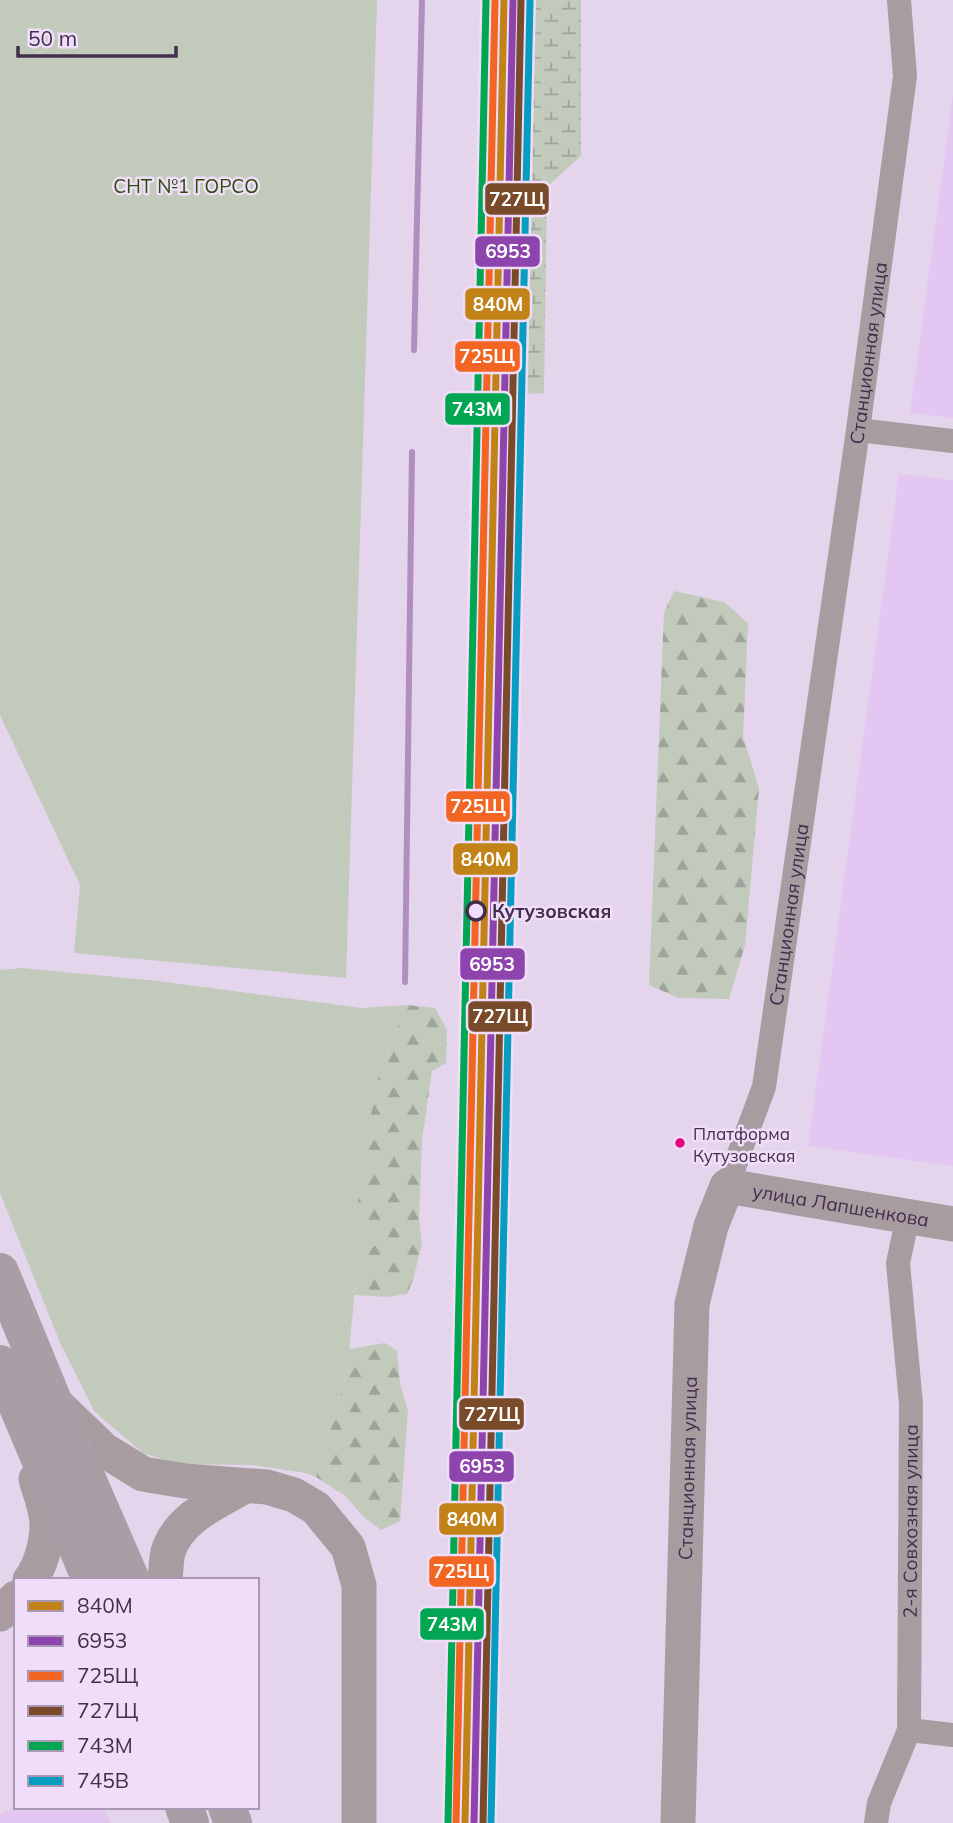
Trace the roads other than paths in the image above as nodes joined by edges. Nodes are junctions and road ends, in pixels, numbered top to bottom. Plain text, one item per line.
1 (899, 0) edge
2 (858, 430) junction
3 (953, 441) edge
4 (727, 1186) junction
5 (908, 1216) junction
6 (953, 1224) edge
7 (0, 1272) edge
8 (0, 1364) edge
9 (36, 1406) junction
10 (245, 1486) junction
11 (32, 1578) edge
12 (90, 1578) edge
13 (130, 1578) edge
14 (165, 1578) edge
15 (14, 1600) edge
16 (0, 1614) edge
17 (909, 1730) junction
18 (953, 1735) edge
19 (359, 1823) edge
20 (678, 1823) edge
21 (876, 1823) edge

1 - 2 street, Станционная улица
2 - 3 street
2 - 4 street, Станционная улица
4 - 5 street, улица Лапшенкова
4 - 20 street, Станционная улица
5 - 6 street, улица Лапшенкова
5 - 17 street, 2-я Совхозная улица
7 - 9 main road
8 - 9 main road
9 - 10 street
9 - 11 street
9 - 12 main road
9 - 13 main road
10 - 14 street
10 - 19 street
15 - 16 street
17 - 18 street
17 - 21 street, 2-я Совхозная улица

